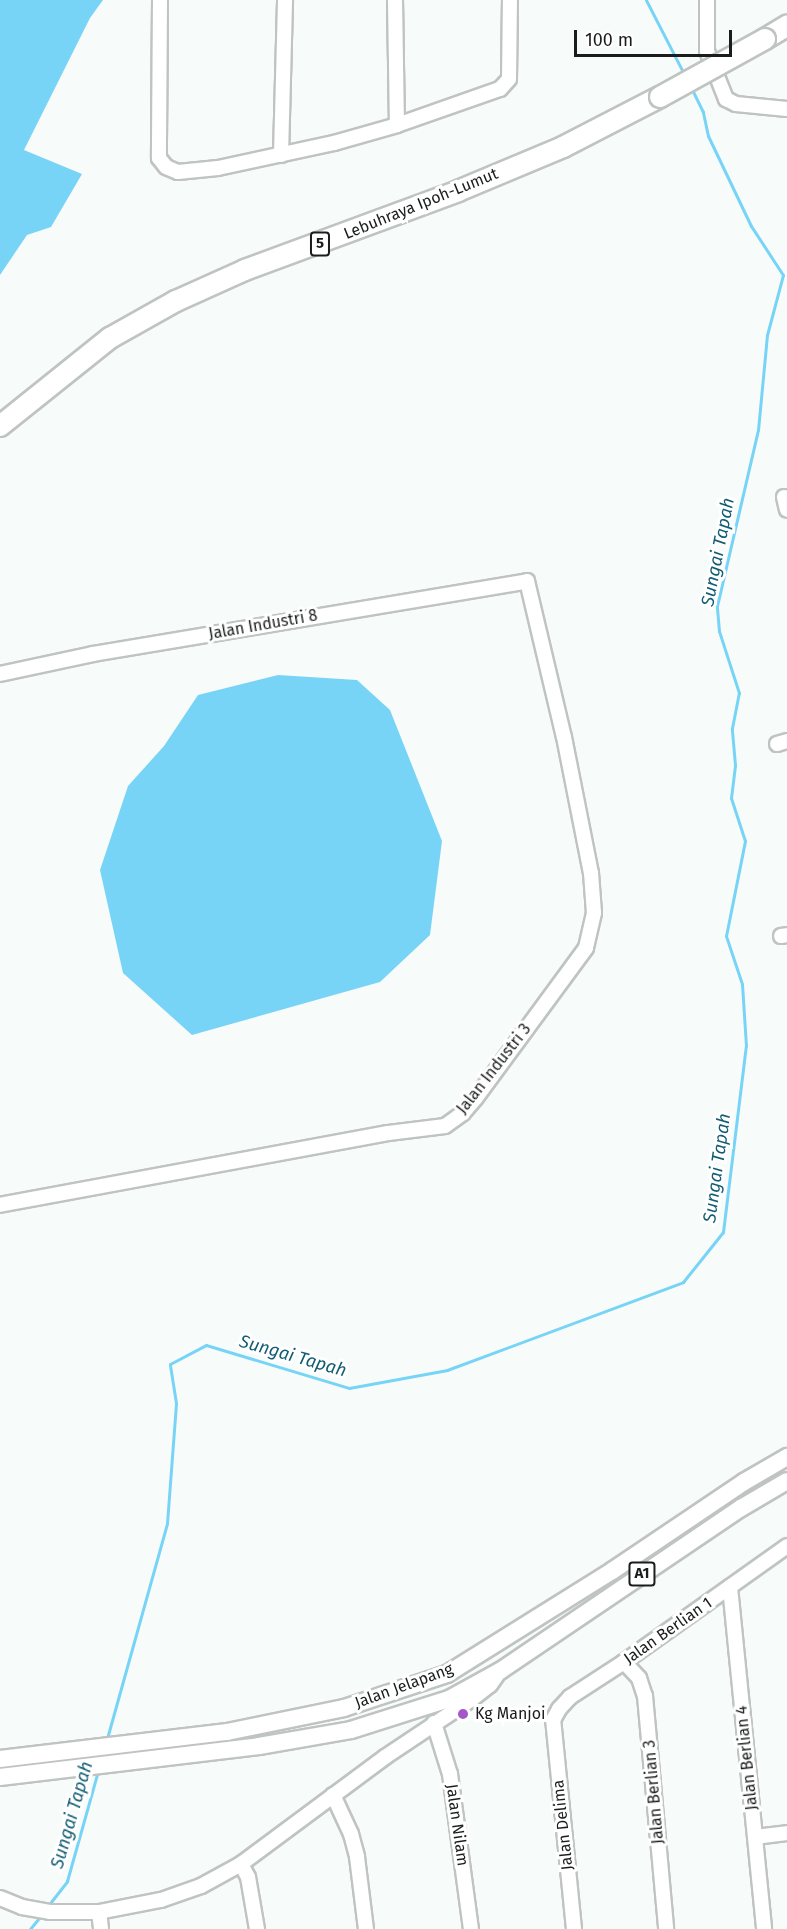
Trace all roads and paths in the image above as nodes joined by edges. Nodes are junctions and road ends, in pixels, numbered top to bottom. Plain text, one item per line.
1 (160, 0) edge
2 (285, 0) edge
3 (395, 0) edge
4 (510, 0) edge
5 (707, 0) edge
6 (787, 26) edge
7 (787, 109) edge
8 (397, 125) junction
9 (281, 155) junction
10 (0, 426) edge
11 (527, 581) joint
12 (0, 674) edge
13 (0, 1205) edge
14 (787, 1457) edge
15 (787, 1481) edge
16 (787, 1546) edge
17 (730, 1587) junction
18 (624, 1662) junction
19 (500, 1671) junction
20 (447, 1674) junction
21 (412, 1710) junction
22 (553, 1720) joint
23 (434, 1723) junction
24 (0, 1759) edge
25 (0, 1777) edge
26 (333, 1795) junction
27 (787, 1833) edge
28 (755, 1837) junction
29 (241, 1864) junction
30 (0, 1898) edge
31 (99, 1912) junction
32 (100, 1929) edge
33 (257, 1929) edge
34 (366, 1929) edge
35 (471, 1929) edge
36 (574, 1929) edge
37 (666, 1929) edge
38 (764, 1929) edge

1 - 9 street
2 - 9 street
3 - 8 street
4 - 8 street
5 - 7 street
6 - 10 highway, Lebuhraya Ipoh-Lumut / 5, bridge
8 - 9 street
11 - 12 street, Jalan Industri 8
11 - 13 street, Jalan Industri 3
14 - 20 main road, Jalan Jelapang / A1
15 - 19 main road, Jalan Jelapang / A1
16 - 17 street, Jalan Berlian 1
17 - 18 street, Jalan Berlian 1
17 - 28 street, Jalan Berlian 4
18 - 22 street, Jalan Berlian 1
18 - 37 street, Jalan Berlian 3
19 - 20 main road
19 - 21 main road, Jalan Jelapang / A1
19 - 23 street
20 - 21 main road
20 - 24 main road, Jalan Jelapang / A1
21 - 25 main road, Jalan Jelapang / A1
22 - 36 street, Jalan Delima
23 - 26 street
23 - 35 street, Jalan Nilam
26 - 29 street
26 - 34 street
27 - 28 street
28 - 38 street, Jalan Berlian 4
29 - 31 street
29 - 33 street
30 - 31 street
31 - 32 street

